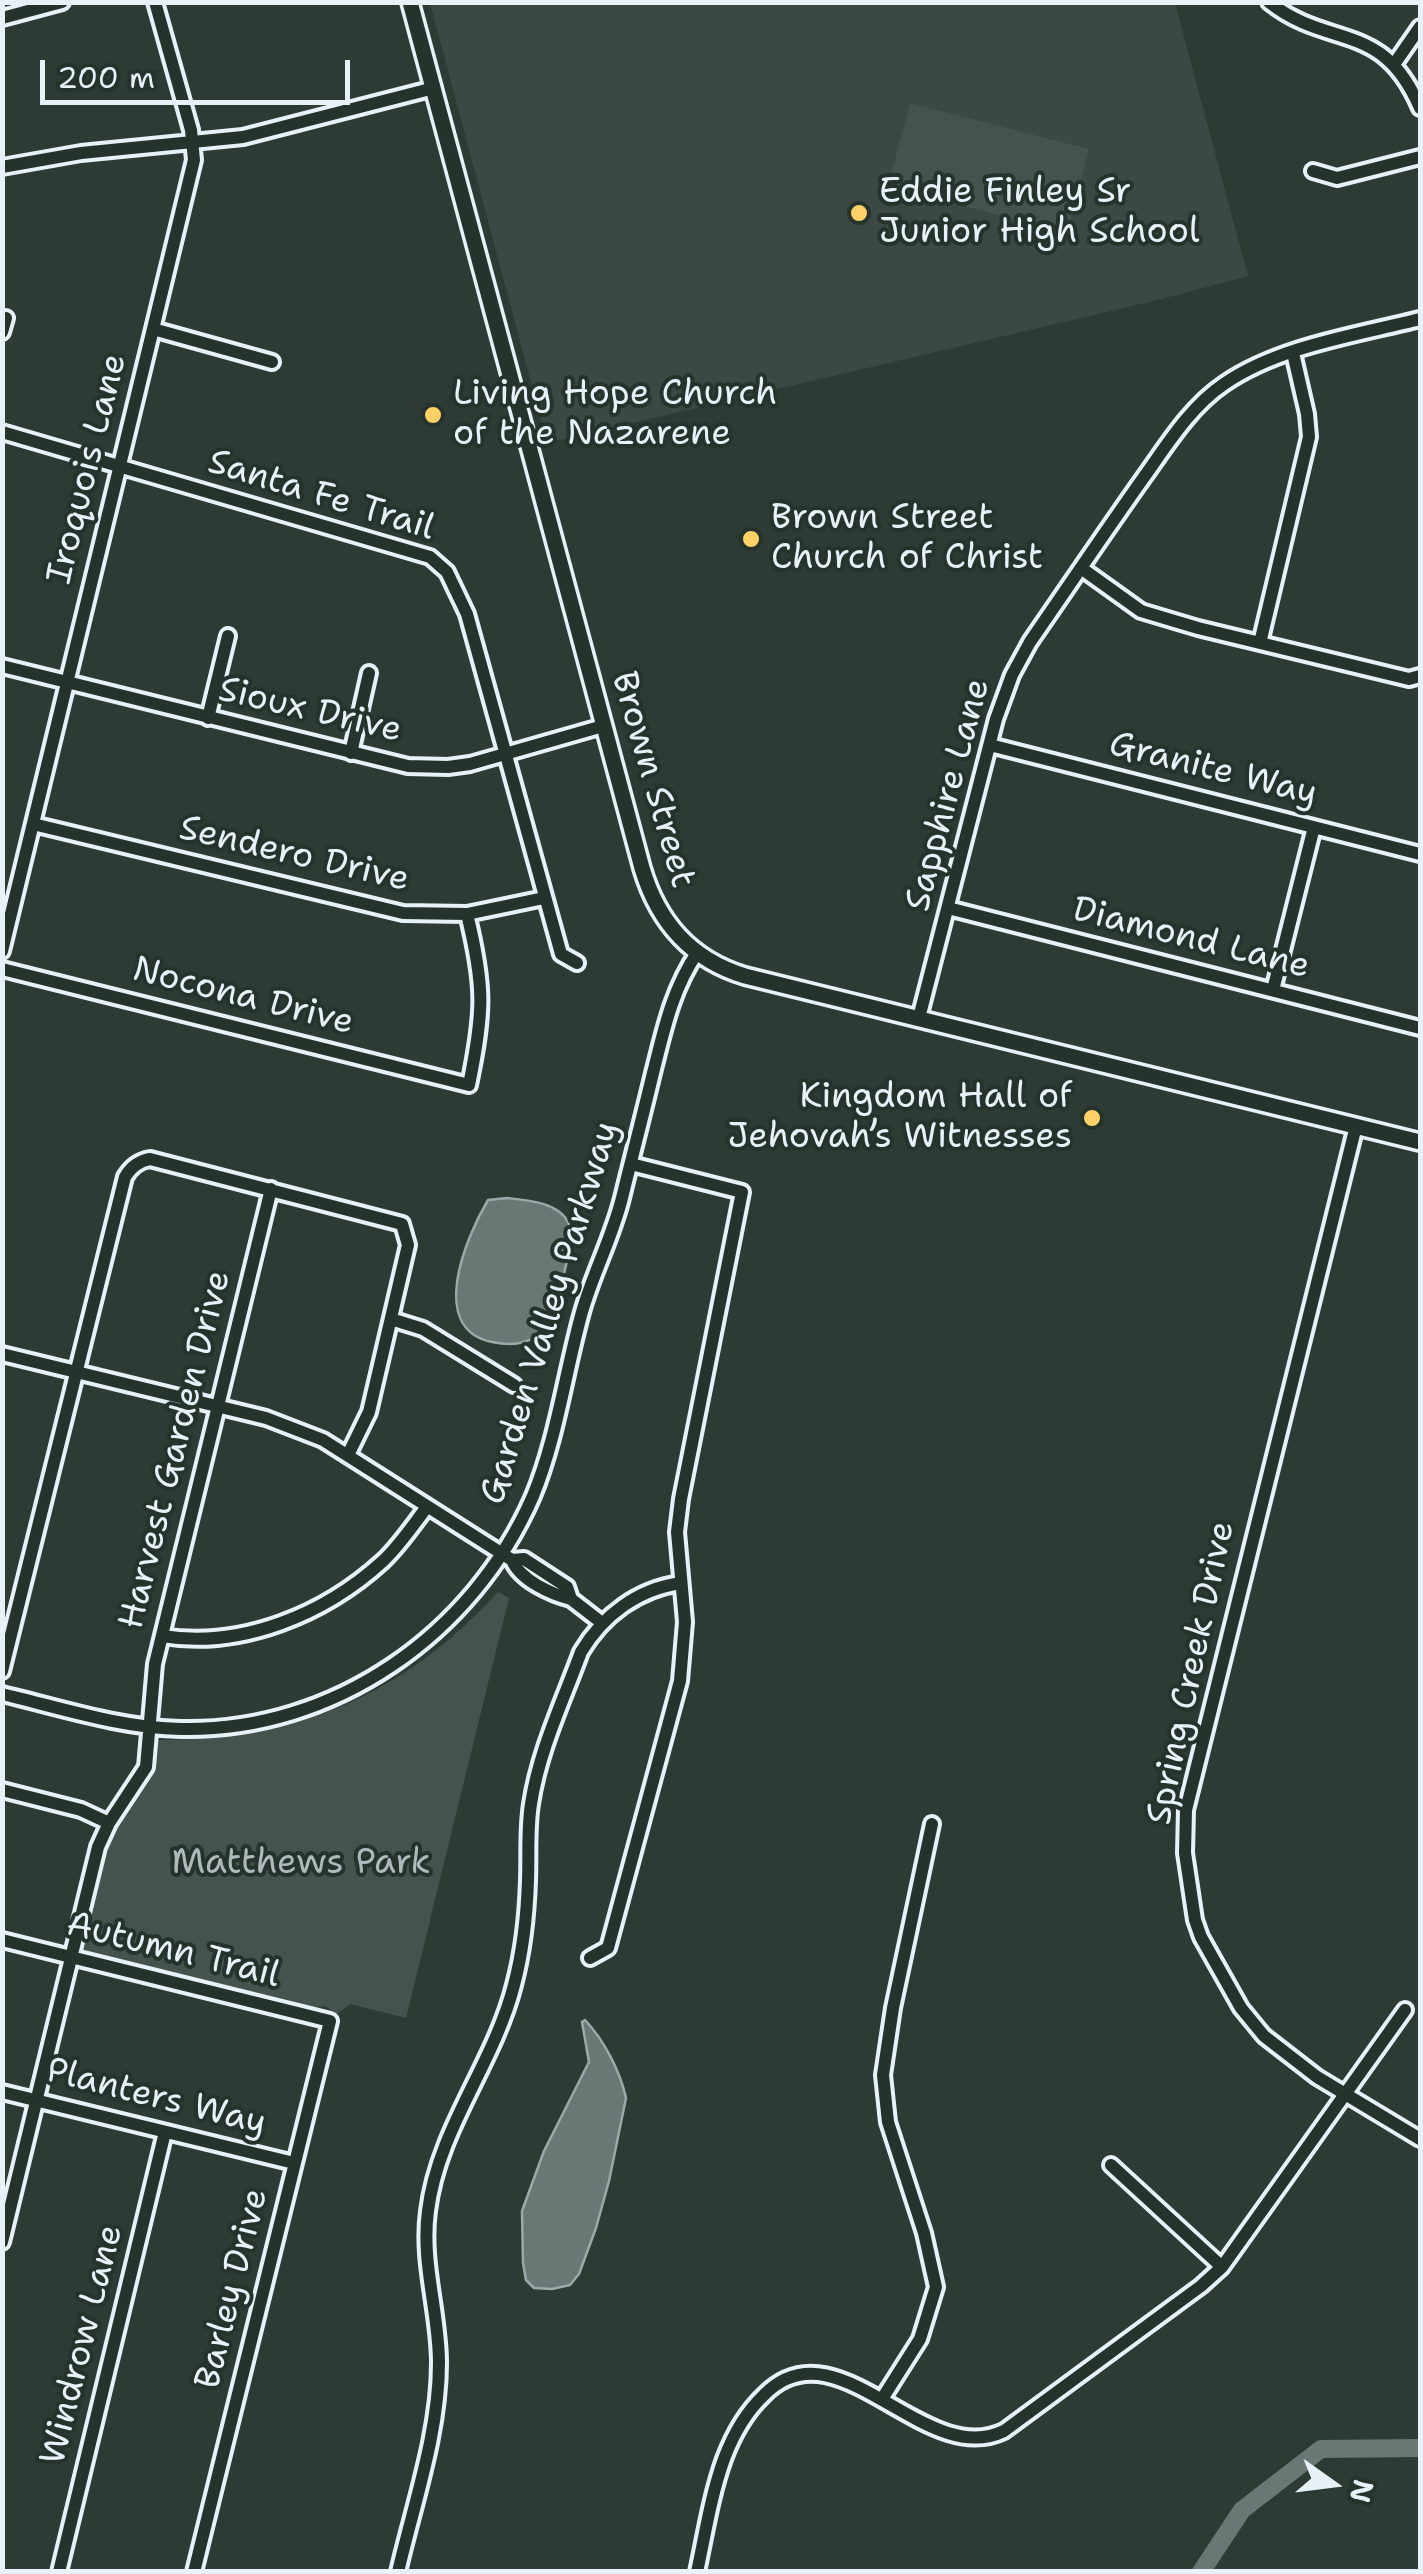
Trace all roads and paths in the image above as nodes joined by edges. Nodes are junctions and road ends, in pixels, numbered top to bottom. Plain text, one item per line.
1 (62, 2) edge
2 (155, 2) edge
3 (410, 2) edge
4 (1268, 2) edge
5 (2, 18) edge
6 (1420, 27) edge
7 (1394, 64) junction
8 (434, 88) junction
9 (1420, 108) edge
10 (193, 143) junction
11 (1420, 156) edge
12 (2, 167) edge
13 (1313, 171) dead end
14 (1420, 319) edge
15 (154, 329) junction
16 (1293, 353) junction
17 (272, 362) dead end
18 (2, 432) edge
19 (119, 466) junction
20 (1081, 568) junction
21 (228, 636) dead end
22 (1260, 644) junction
23 (2, 666) edge
24 (369, 674) dead end
25 (1420, 676) edge
26 (68, 683) junction
27 (208, 718) junction
28 (604, 726) junction
29 (990, 745) junction
30 (351, 753) junction
31 (504, 755) junction
32 (33, 824) junction
33 (1314, 827) junction
34 (1420, 854) edge
35 (544, 898) junction
36 (948, 908) junction
37 (467, 914) junction
38 (2, 950) edge
39 (697, 953) junction
40 (577, 963) dead end
41 (2, 969) edge
42 (1273, 990) junction
43 (919, 1018) junction
44 (1420, 1028) edge
45 (1356, 1126) junction
46 (1420, 1142) edge
47 (631, 1164) junction
48 (271, 1190) junction
49 (391, 1319) junction
50 (2, 1354) edge
51 (76, 1372) junction
52 (514, 1385) dead end
53 (218, 1406) junction
54 (348, 1455) junction
55 (427, 1507) junction
56 (506, 1556) junction
57 (682, 1584) junction
58 (602, 1623) junction
59 (162, 1636) junction
60 (2, 1671) edge
61 (2, 1694) edge
62 (150, 1726) junction
63 (2, 1790) edge
64 (109, 1823) junction
65 (932, 1824) dead end
66 (2, 1940) edge
67 (72, 1957) junction
68 (590, 1958) dead end
69 (1405, 2010) dead end
70 (330, 2022) joint
71 (2, 2092) edge
72 (1344, 2095) junction
73 (37, 2100) junction
74 (165, 2132) junction
75 (1420, 2139) edge
76 (294, 2164) junction
77 (1110, 2165) dead end
78 (2, 2242) edge
79 (1222, 2267) junction
80 (882, 2399) junction
81 (60, 2572) edge
82 (194, 2572) edge
83 (398, 2572) edge
84 (697, 2572) edge

1 - 5 street
2 - 10 street, Iroquois Lane
3 - 8 main road, Brown Street
4 - 7 street
6 - 7 street
7 - 9 street
8 - 10 street
8 - 28 main road, Brown Street
10 - 12 street
10 - 15 street, Iroquois Lane
11 - 13 street
14 - 16 street, Sapphire Lane
15 - 17 street
15 - 19 street, Iroquois Lane
16 - 20 street, Sapphire Lane
16 - 22 street
18 - 19 street, Santa Fe Trail
19 - 26 street, Iroquois Lane
19 - 31 street, Santa Fe Trail
20 - 22 street
20 - 29 street, Sapphire Lane
21 - 27 street
22 - 25 street
23 - 26 street, Sioux Drive
24 - 30 street
26 - 27 street, Sioux Drive
26 - 32 street, Iroquois Lane
27 - 30 street, Sioux Drive
28 - 31 street, Sioux Drive
28 - 39 main road, Brown Street
29 - 33 street, Granite Way
29 - 36 street, Sapphire Lane
30 - 31 street, Sioux Drive
31 - 35 street, Santa Fe Trail
32 - 37 street, Sendero Drive
32 - 38 street, Iroquois Lane
33 - 34 street, Granite Way
33 - 42 street
35 - 37 street, Sendero Drive
35 - 40 street, Santa Fe Trail
36 - 42 street, Diamond Lane
36 - 43 street, Sapphire Lane
37 - 41 street, Nocona Drive
39 - 43 main road, Brown Street
39 - 47 street, Garden Valley Parkway
42 - 44 street, Diamond Lane
43 - 45 main road, Brown Street
45 - 46 main road, Brown Street
45 - 72 street, Spring Creek Drive
47 - 56 street, Garden Valley Parkway
47 - 57 street
48 - 49 street
48 - 51 street
48 - 53 street, Harvest Garden Drive
49 - 52 street
49 - 54 street
50 - 51 street
51 - 53 street
51 - 60 street
53 - 54 street
53 - 59 street, Harvest Garden Drive
54 - 55 street
55 - 56 street
55 - 59 street
56 - 58 street
56 - 62 street, Garden Valley Parkway
57 - 58 street
57 - 68 street
58 - 83 street
59 - 62 street, Harvest Garden Drive
61 - 62 street, Garden Valley Parkway
62 - 64 street, Harvest Garden Drive
63 - 64 street
64 - 67 street, Harvest Garden Drive
65 - 80 street
66 - 67 street, Autumn Trail
67 - 70 street, Autumn Trail
67 - 73 street, Harvest Garden Drive
69 - 72 street
70 - 76 street, Barley Drive
71 - 73 street, Planters Way
72 - 75 street, Spring Creek Drive
72 - 79 street
73 - 74 street, Planters Way
73 - 78 street, Harvest Garden Drive
74 - 76 street, Planters Way
74 - 81 street, Windrow Lane
76 - 82 street, Barley Drive
77 - 79 street
79 - 80 street
80 - 84 street

